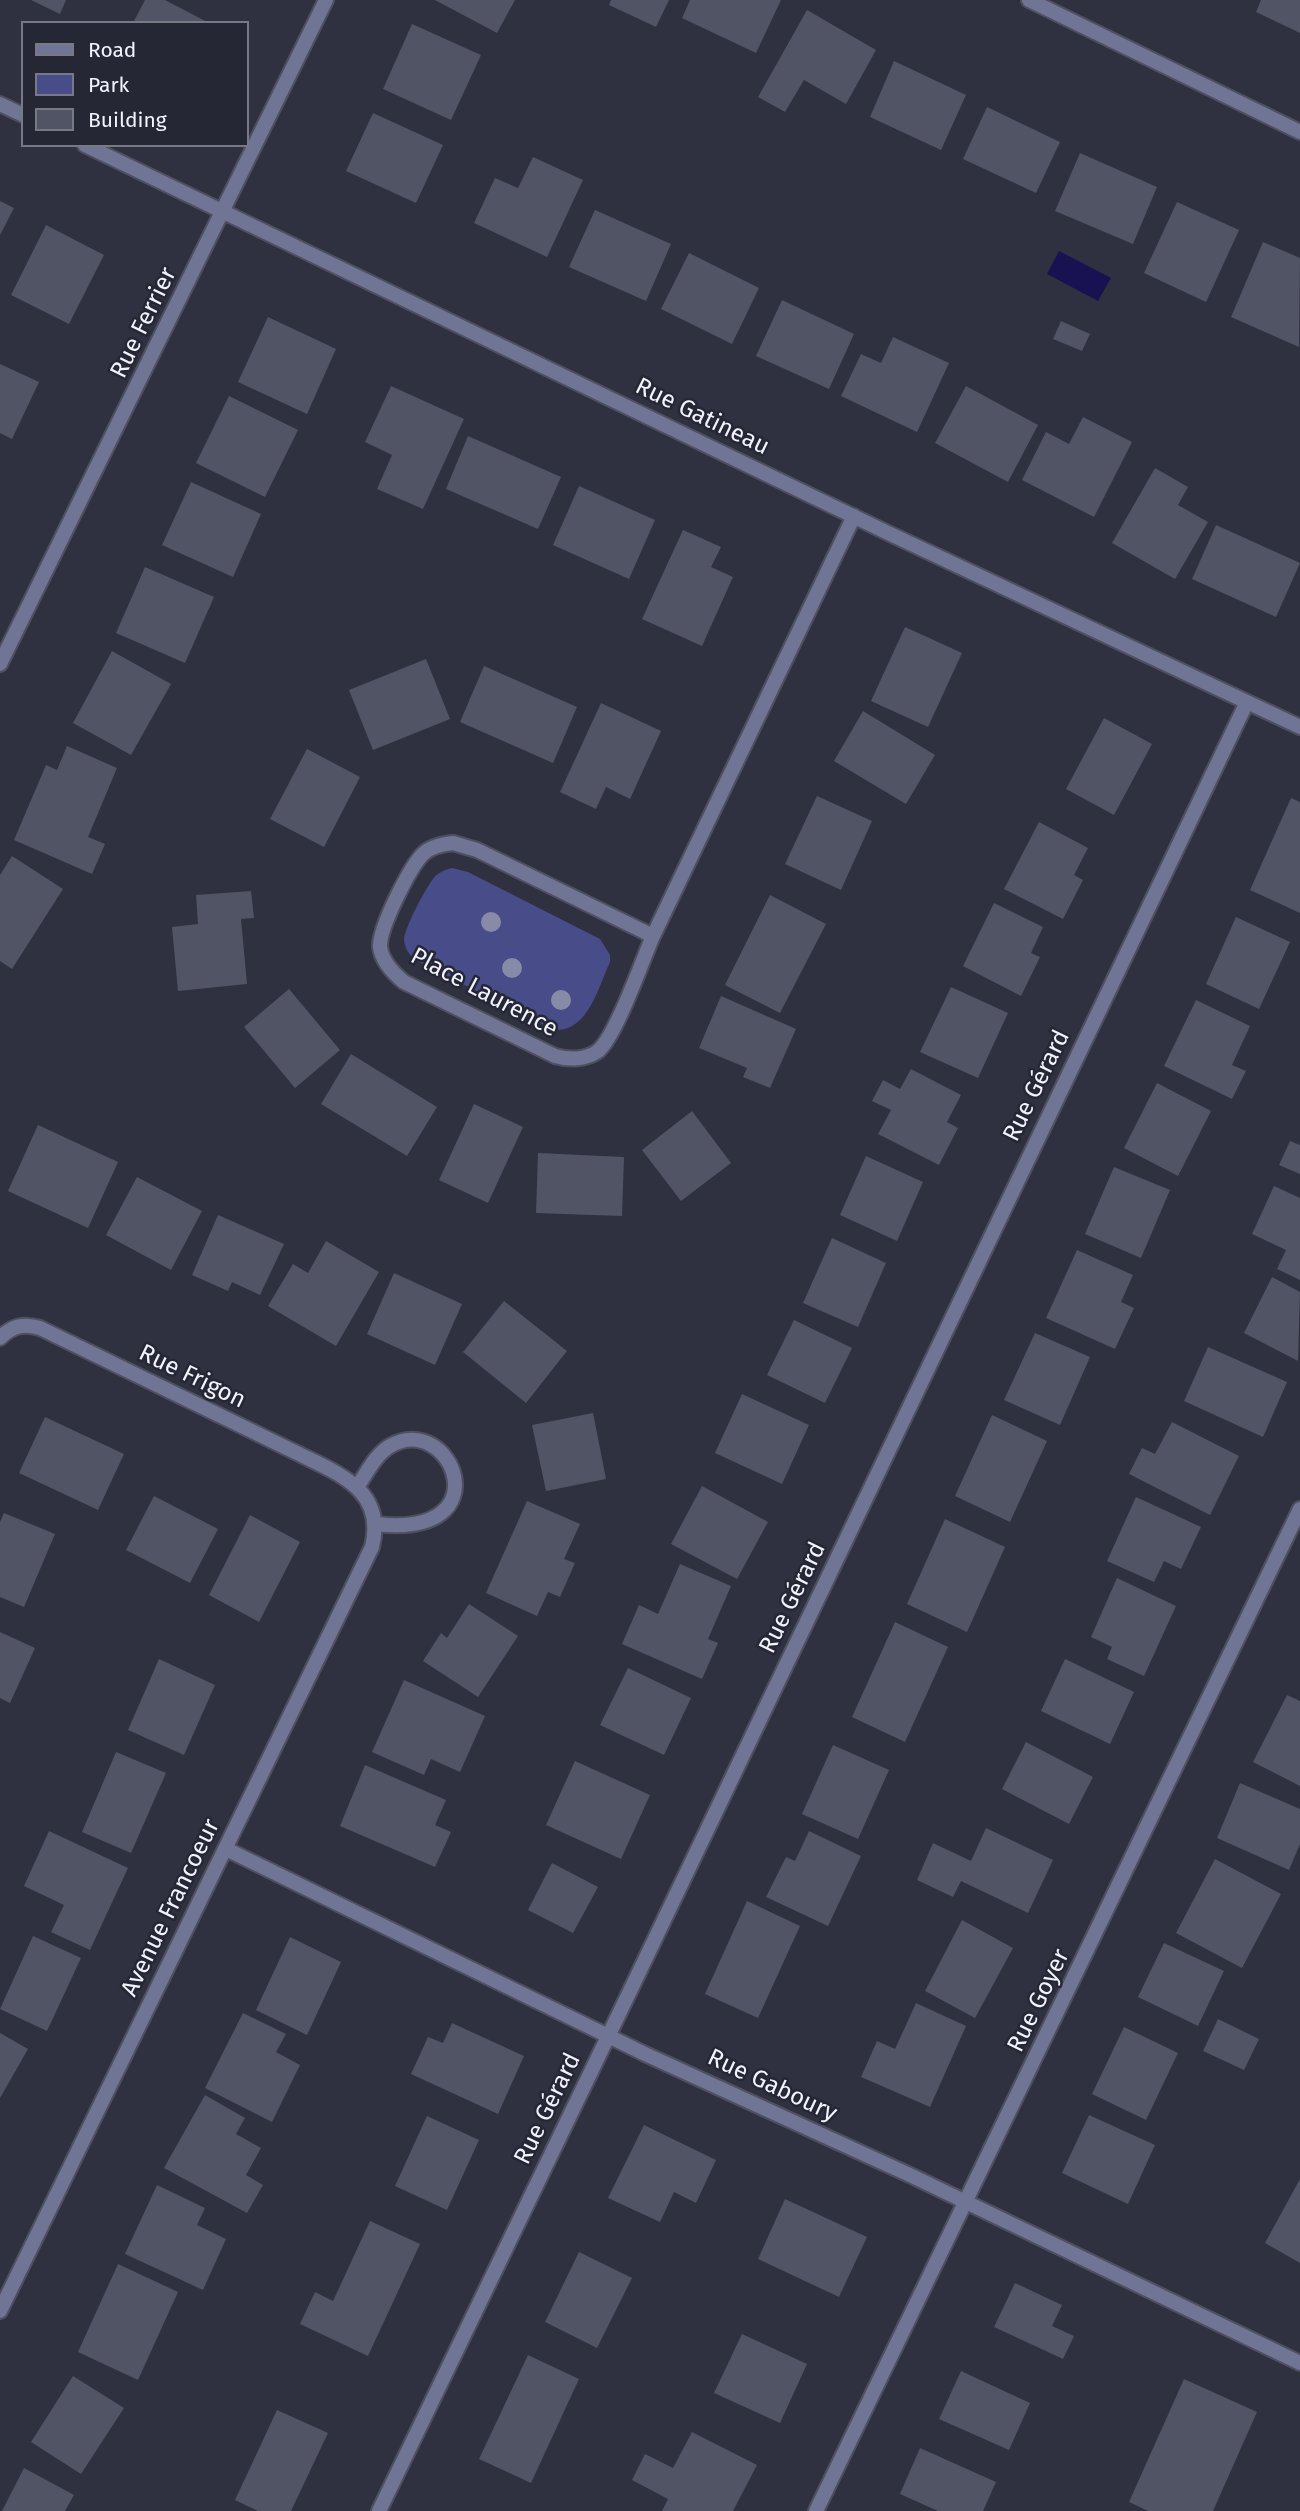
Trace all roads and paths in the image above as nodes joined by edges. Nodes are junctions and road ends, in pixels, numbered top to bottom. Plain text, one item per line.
1 (326, 0) edge
2 (1029, 0) edge
3 (0, 104) edge
4 (21, 114) edge
5 (1300, 132) edge
6 (89, 147) edge
7 (224, 212) junction
8 (854, 516) junction
9 (0, 664) edge
10 (1246, 704) junction
11 (1300, 727) edge
12 (653, 936) junction
13 (1, 1336) edge
14 (357, 1487) junction
15 (1300, 1509) edge
16 (376, 1524) junction
17 (226, 1849) junction
18 (608, 2036) junction
19 (966, 2203) junction
20 (0, 2311) edge
21 (1300, 2363) edge
22 (379, 2511) edge
23 (816, 2511) edge

1 - 7 street, Rue Ferrier
2 - 5 street
3 - 4 street
6 - 7 street, Rue Gatineau
7 - 8 street, Rue Gatineau
7 - 9 street, Rue Ferrier
8 - 10 street, Rue Gatineau
8 - 12 street, Place Laurence
10 - 11 street, Rue Gatineau
10 - 18 street, Rue Gérard
12 - 12 street, Place Laurence
13 - 14 street, Rue Frigon
14 - 16 street
14 - 16 street
15 - 19 street, Rue Goyer
16 - 17 street, Avenue Francoeur
17 - 18 street, Rue Gaboury
17 - 20 street, Avenue Francoeur
18 - 19 street, Rue Gaboury
18 - 22 street, Rue Gérard
19 - 21 street, Rue Gaboury
19 - 23 street, Rue Goyer

